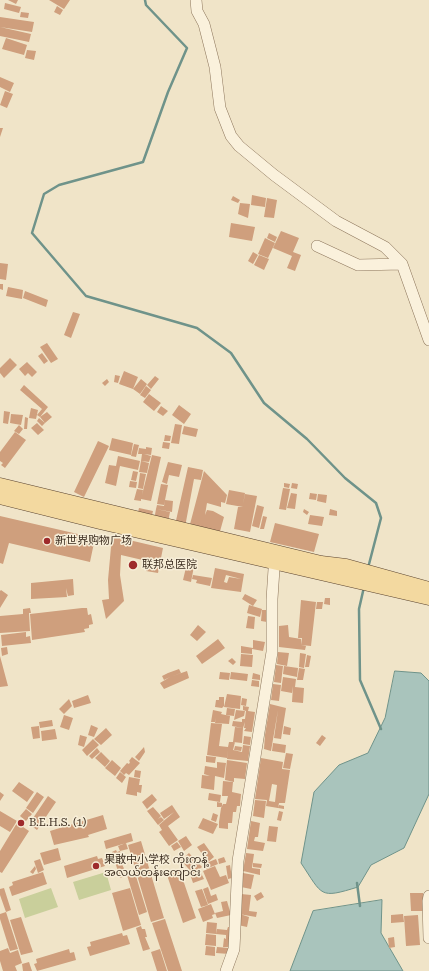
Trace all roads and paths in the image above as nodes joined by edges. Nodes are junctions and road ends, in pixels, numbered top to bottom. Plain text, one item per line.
1 (196, 0) edge
2 (317, 246) dead end
3 (402, 264) junction
4 (429, 340) edge
5 (0, 485) edge
6 (0, 497) edge
7 (275, 558) junction
8 (376, 580) junction
9 (429, 589) edge
10 (429, 598) edge
11 (429, 896) edge
12 (429, 938) edge
13 (226, 971) edge

1 - 3 street
2 - 3 street
3 - 4 street
5 - 7 main road
6 - 7 main road
7 - 8 main road
7 - 13 street
8 - 9 main road
8 - 10 main road
11 - 12 street

